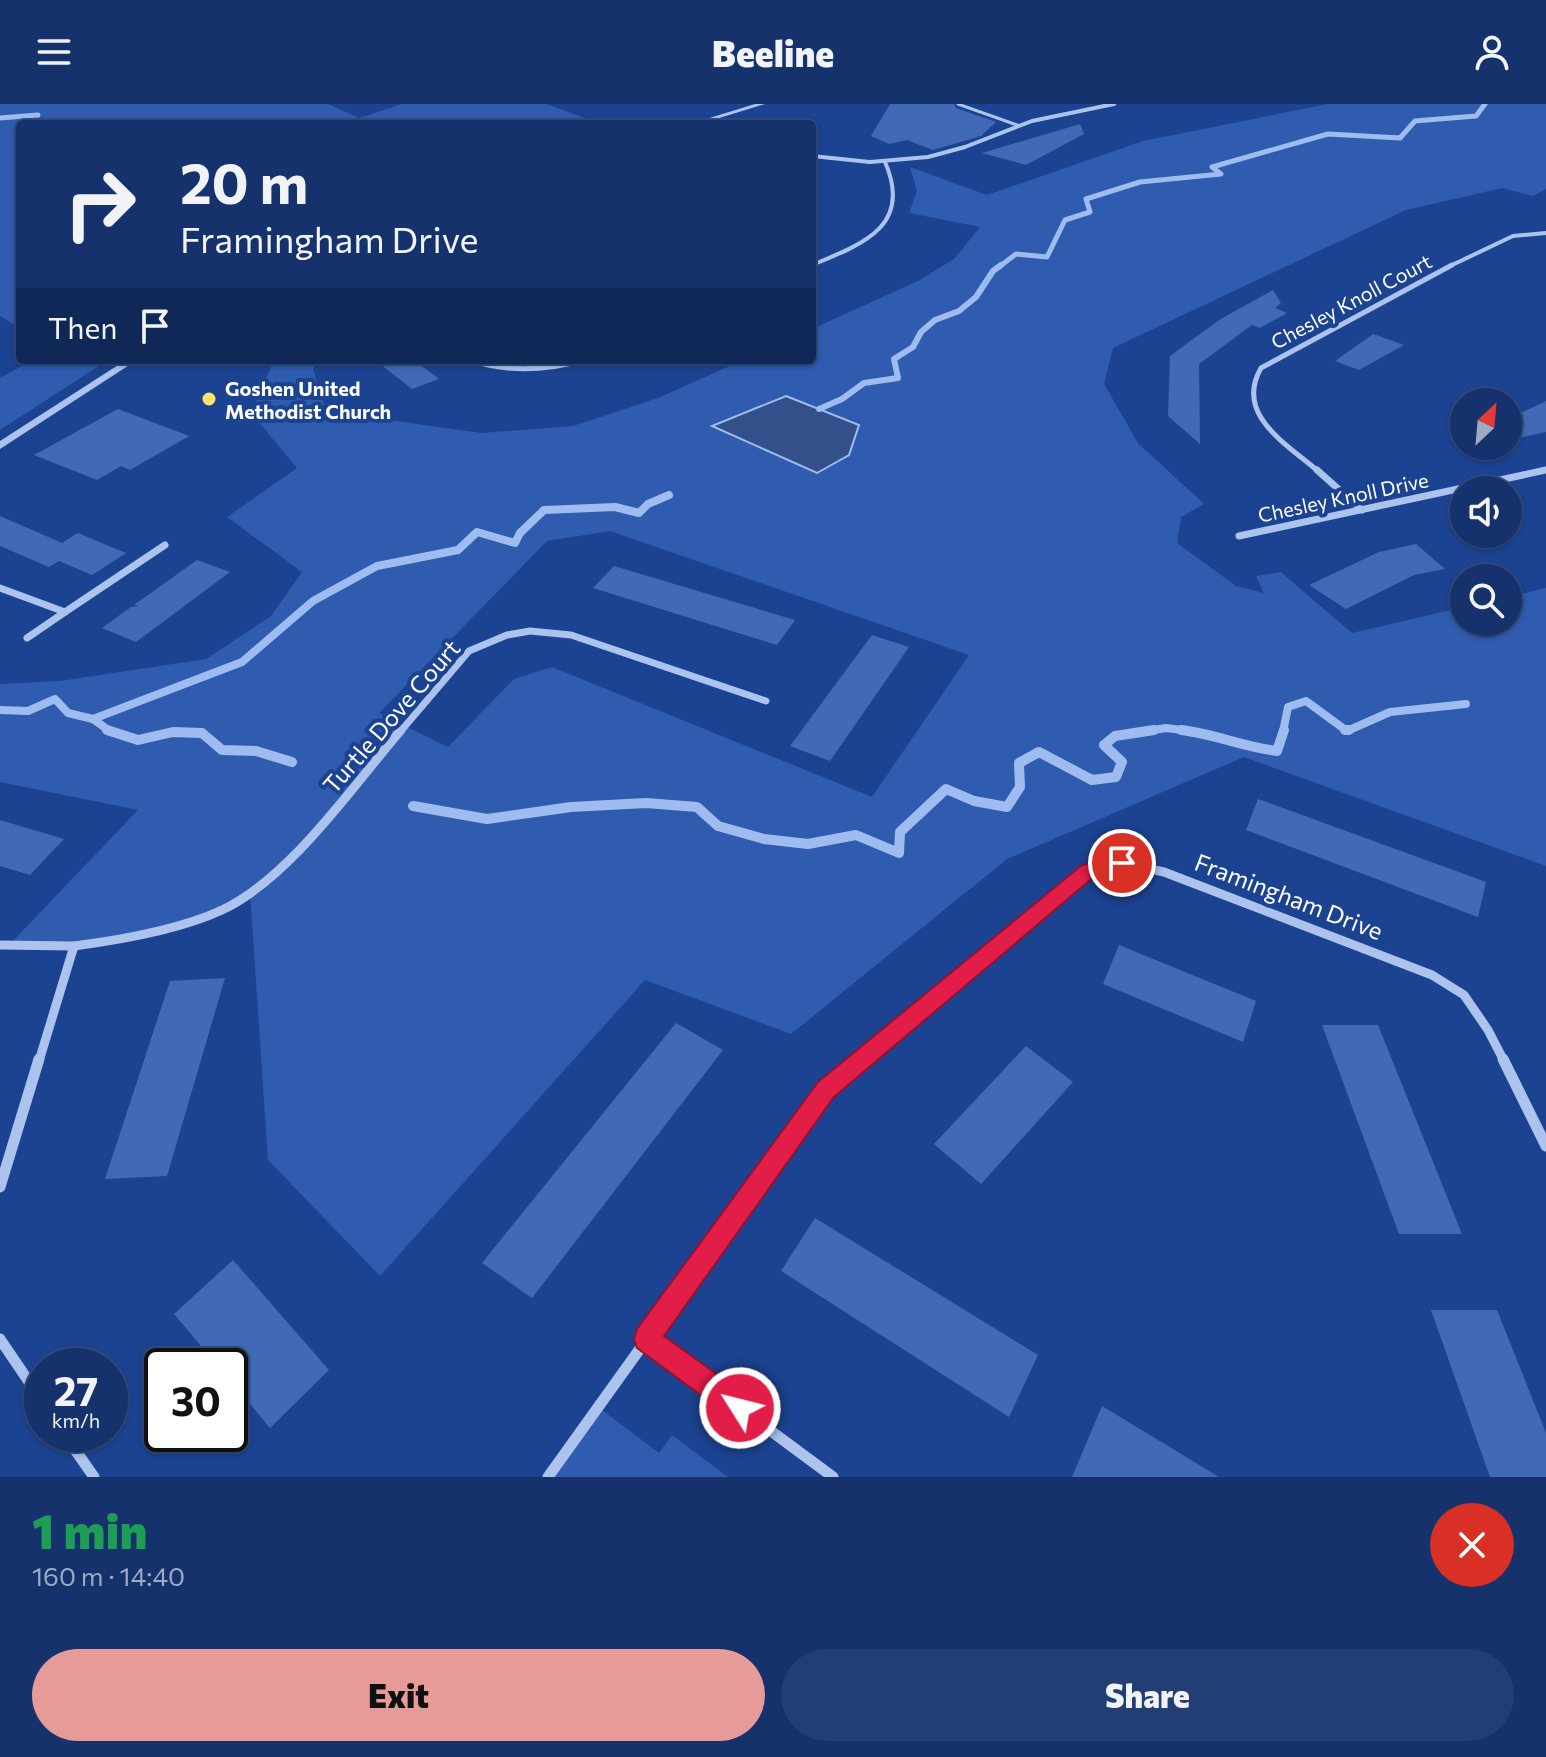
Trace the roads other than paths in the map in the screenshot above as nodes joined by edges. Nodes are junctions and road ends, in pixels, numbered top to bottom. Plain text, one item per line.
1 (762, 104) edge
2 (958, 104) edge
3 (1114, 104) edge
4 (706, 120) edge
5 (1017, 125) junction
6 (816, 156) edge
7 (885, 162) junction
8 (1546, 233) edge
9 (816, 263) edge
10 (126, 364) edge
11 (483, 364) edge
12 (561, 364) edge
13 (0, 446) edge
14 (1546, 470) edge
15 (1362, 510) junction
16 (1239, 536) dead end
17 (165, 545) dead end
18 (0, 588) edge
19 (65, 612) junction
20 (27, 638) dead end
21 (766, 701) dead end
22 (0, 945) edge
23 (74, 946) junction
24 (1546, 1146) edge
25 (0, 1187) edge
26 (0, 1339) edge
27 (647, 1339) junction
28 (24, 1374) edge
29 (77, 1452) edge
30 (94, 1477) edge
31 (548, 1477) edge
32 (833, 1477) edge

1 - 4 street
2 - 5 lane
3 - 5 street
5 - 7 street
6 - 7 street
7 - 9 street
8 - 15 street, Chesley Knoll Court
10 - 13 street
11 - 12 street
14 - 15 street, Chesley Knoll Drive
15 - 16 street, Chesley Knoll Drive
17 - 19 street
18 - 19 street
19 - 20 street
21 - 23 street, Turtle Dove Court
22 - 23 street, Turtle Dove Court
23 - 25 street
24 - 27 street, Framingham Drive
26 - 28 street
27 - 31 street, Framingham Drive
27 - 32 street
29 - 30 street

